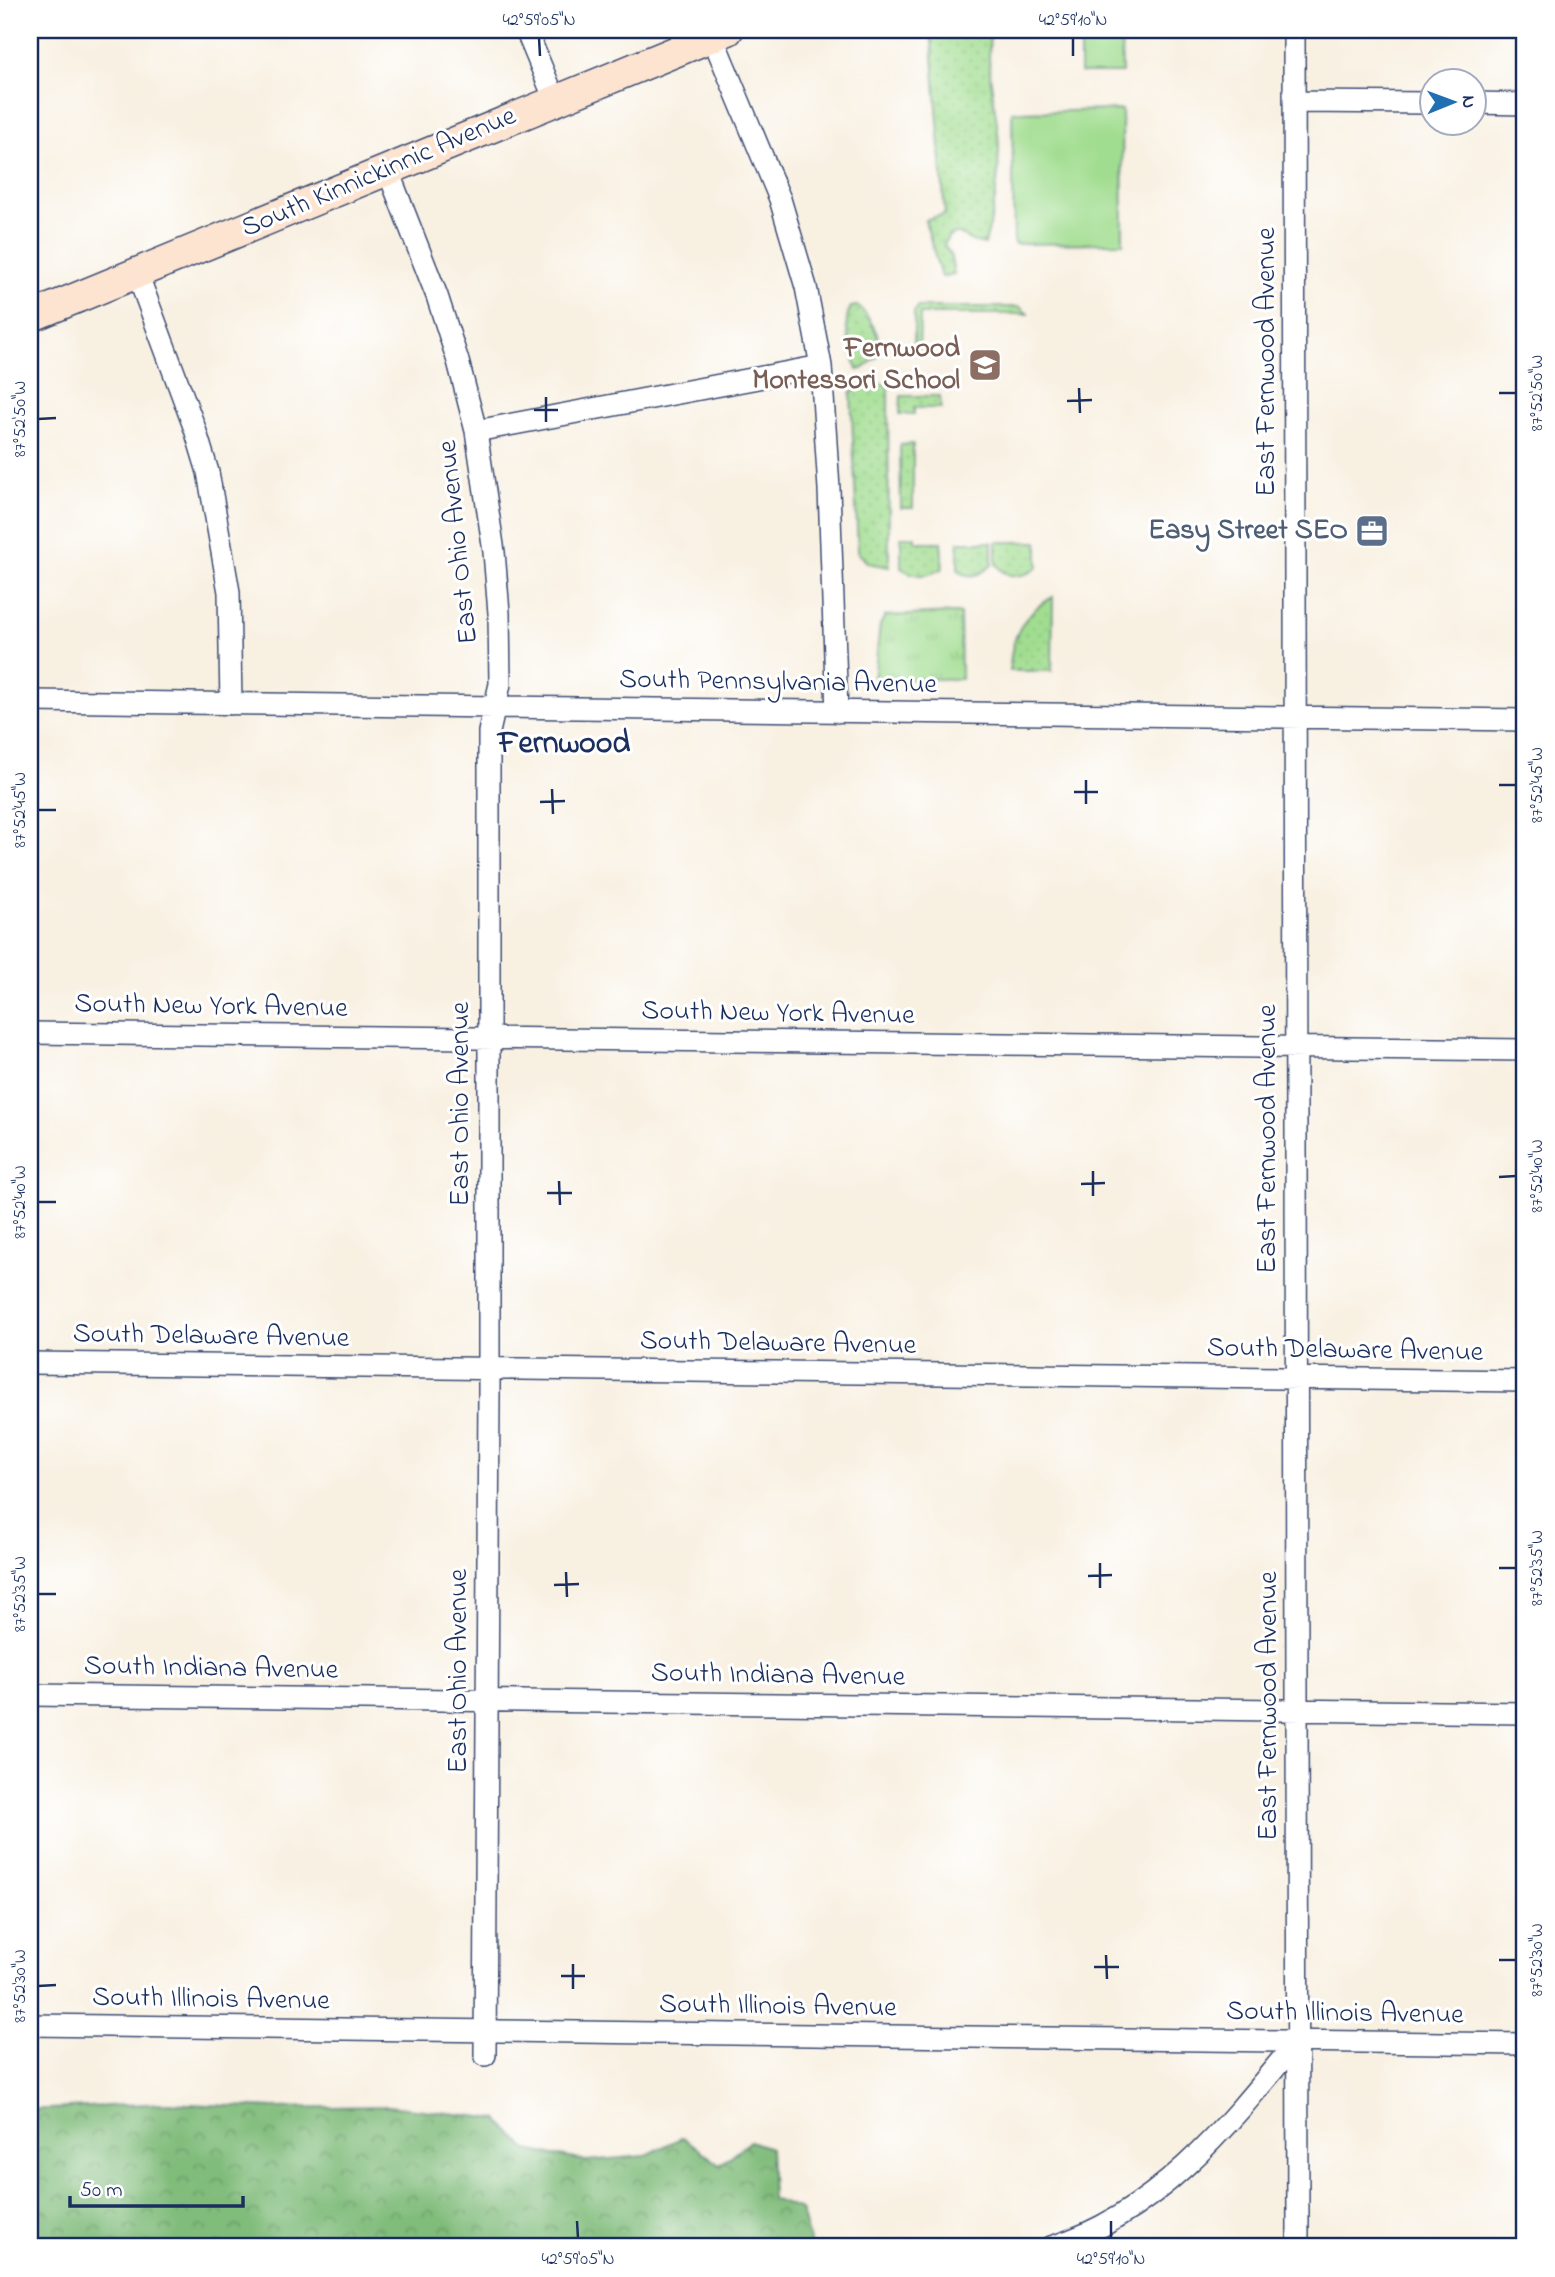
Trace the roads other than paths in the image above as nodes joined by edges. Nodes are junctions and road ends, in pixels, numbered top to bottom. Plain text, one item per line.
1 (526, 30) edge
2 (1294, 30) edge
3 (720, 33) edge
4 (555, 100) junction
5 (1294, 102) junction
6 (1418, 103) edge
7 (1488, 103) edge
8 (1525, 104) edge
9 (388, 171) junction
10 (137, 273) junction
11 (30, 317) edge
12 (821, 366) junction
13 (476, 431) junction
14 (30, 701) edge
15 (231, 704) junction
16 (494, 708) junction
17 (837, 712) junction
18 (1295, 717) junction
19 (1525, 720) edge
20 (30, 1033) edge
21 (489, 1038) junction
22 (1296, 1048) junction
23 (1525, 1050) edge
24 (30, 1363) edge
25 (489, 1368) junction
26 (1296, 1379) junction
27 (1525, 1381) edge
28 (30, 1695) edge
29 (487, 1700) junction
30 (1297, 1710) junction
31 (1525, 1713) edge
32 (30, 2025) edge
33 (486, 2031) junction
34 (1297, 2041) junction
35 (1525, 2044) edge
36 (485, 2055) dead end
37 (1051, 2247) edge
38 (1298, 2247) edge

1 - 4 street
2 - 5 street, East Fernwood Avenue
3 - 4 main road, South Kinnickinnic Avenue
3 - 12 street
4 - 9 main road, South Kinnickinnic Avenue
5 - 6 street
5 - 18 street, East Fernwood Avenue
7 - 8 street
9 - 10 main road, South Kinnickinnic Avenue
9 - 13 street, East Ohio Avenue
10 - 11 main road, South Kinnickinnic Avenue
10 - 15 street
12 - 13 street
12 - 17 street
13 - 16 street, East Ohio Avenue
14 - 15 street, South Pennsylvania Avenue
15 - 16 street, South Pennsylvania Avenue
16 - 17 street, South Pennsylvania Avenue
16 - 21 street, East Ohio Avenue
17 - 18 street, South Pennsylvania Avenue
18 - 19 street, South Pennsylvania Avenue
18 - 22 street, East Fernwood Avenue
20 - 21 street, South New York Avenue
21 - 22 street, South New York Avenue
21 - 25 street, East Ohio Avenue
22 - 23 street, South New York Avenue
22 - 26 street, East Fernwood Avenue
24 - 25 street, South Delaware Avenue
25 - 26 street, South Delaware Avenue
25 - 29 street, East Ohio Avenue
26 - 27 street, South Delaware Avenue
26 - 30 street, East Fernwood Avenue
28 - 29 street, South Indiana Avenue
29 - 30 street, South Indiana Avenue
29 - 33 street, East Ohio Avenue
30 - 31 street, South Indiana Avenue
30 - 34 street, East Fernwood Avenue
32 - 33 street, South Illinois Avenue
33 - 34 street, South Illinois Avenue
33 - 36 street, East Ohio Avenue
34 - 35 street, South Illinois Avenue
34 - 37 street
34 - 38 street, East Fernwood Avenue

